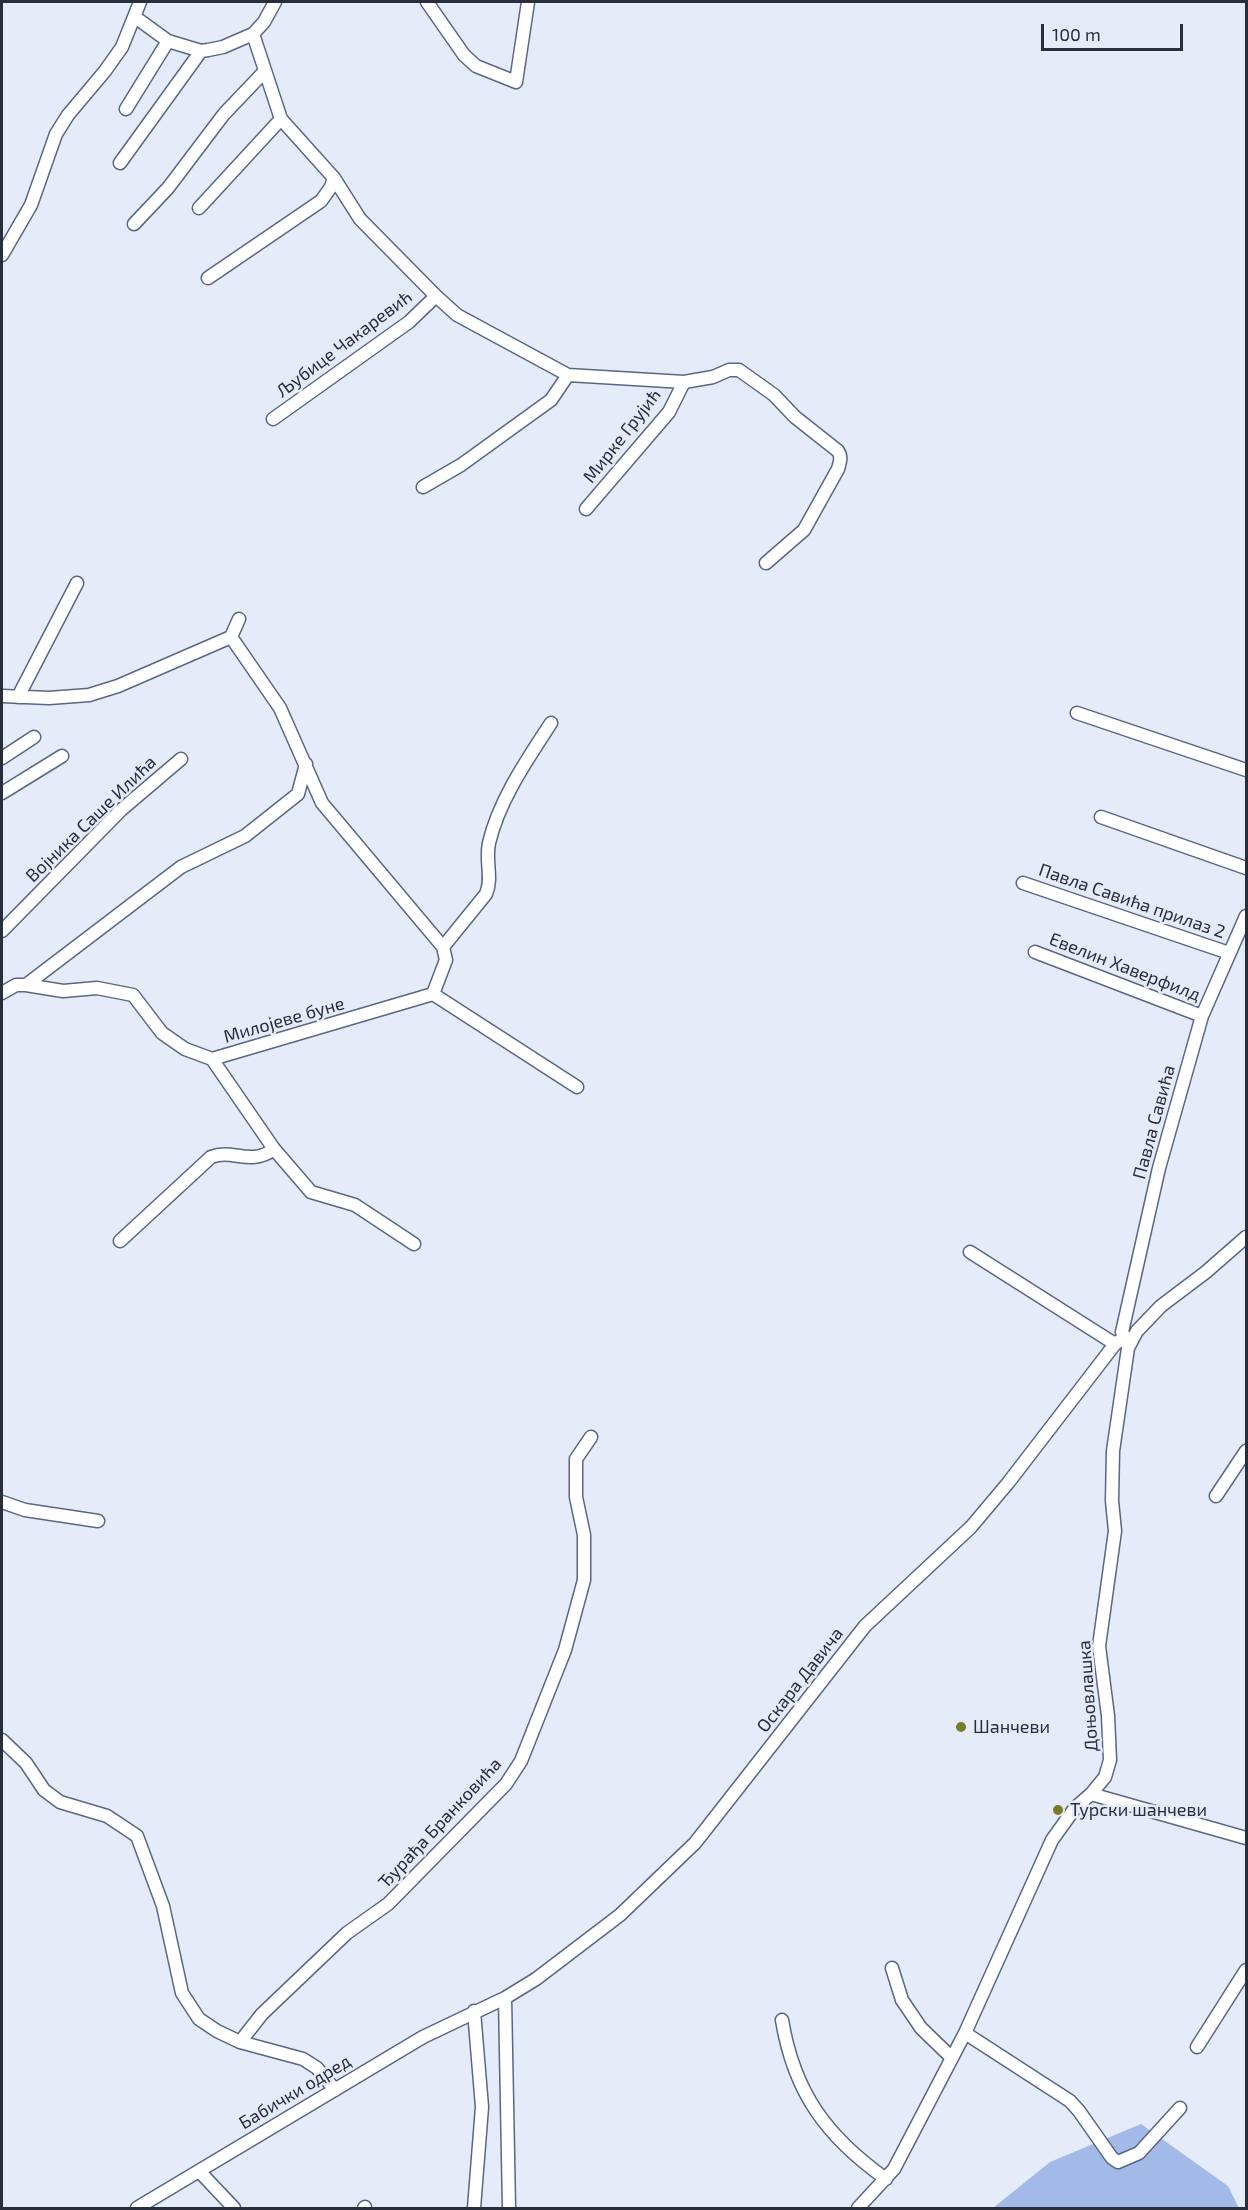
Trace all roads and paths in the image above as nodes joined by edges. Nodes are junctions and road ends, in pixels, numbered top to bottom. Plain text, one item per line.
1 (140, 2) edge
2 (275, 2) edge
3 (427, 2) edge
4 (528, 2) edge
5 (135, 17) junction
6 (253, 34) junction
7 (168, 41) junction
8 (201, 51) junction
9 (265, 71) junction
10 (126, 109) dead end
11 (281, 119) junction
12 (120, 163) dead end
13 (334, 178) junction
14 (199, 208) dead end
15 (134, 224) dead end
16 (2, 255) edge
17 (208, 278) dead end
18 (436, 296) junction
19 (568, 375) junction
20 (684, 382) junction
21 (273, 419) dead end
22 (423, 488) dead end
23 (586, 509) dead end
24 (765, 563) dead end
25 (77, 583) dead end
26 (239, 619) dead end
27 (231, 638) junction
28 (2, 696) edge
29 (18, 697) junction
30 (1077, 713) dead end
31 (551, 723) dead end
32 (34, 738) dead end
33 (62, 756) dead end
34 (2, 758) edge
35 (181, 759) dead end
36 (306, 764) junction
37 (1246, 770) edge
38 (2, 793) edge
39 (1101, 817) dead end
40 (1246, 868) edge
41 (1023, 883) dead end
42 (1246, 916) edge
43 (2, 931) edge
44 (443, 947) junction
45 (1035, 952) dead end
46 (1229, 953) junction
47 (26, 985) junction
48 (2, 993) edge
49 (433, 994) junction
50 (1202, 1016) junction
51 (212, 1059) junction
52 (577, 1087) dead end
53 (274, 1149) junction
54 (1246, 1237) edge
55 (120, 1241) dead end
56 (414, 1244) dead end
57 (970, 1252) dead end
58 (1124, 1340) junction
59 (591, 1437) dead end
60 (1246, 1451) edge
61 (1216, 1496) dead end
62 (2, 1502) edge
63 (98, 1521) dead end
64 (2, 1740) edge
65 (1091, 1794) junction
66 (1246, 1838) edge
67 (892, 1968) dead end
68 (1246, 1970) edge
69 (505, 1998) junction
70 (474, 2011) junction
71 (782, 2020) dead end
72 (965, 2033) junction
73 (240, 2042) junction
74 (1197, 2047) dead end
75 (952, 2058) junction
76 (335, 2090) junction
77 (1180, 2108) dead end
78 (199, 2171) junction
79 (886, 2179) junction
80 (137, 2208) edge
81 (234, 2208) edge
82 (474, 2208) edge
83 (509, 2208) edge
84 (858, 2208) edge

1 - 5 street
2 - 6 street
3 - 4 street
5 - 7 street
5 - 16 street
6 - 8 street
6 - 9 street
7 - 8 street
7 - 10 street
8 - 12 street
9 - 11 street
9 - 15 street
11 - 13 street
11 - 14 street
13 - 17 street
13 - 18 street
18 - 19 street
18 - 21 street, Љубице Чакаревић
19 - 20 street
19 - 22 street
20 - 23 street, Мирке Грујић
20 - 24 street
25 - 29 street
26 - 27 street
27 - 29 street
27 - 36 street
28 - 29 street
30 - 37 street
31 - 44 street
32 - 34 street
33 - 38 street
35 - 43 street, Војника Саше Илића
36 - 44 street
36 - 47 street, Милојеве буне
39 - 40 street
41 - 46 street, Павла Савића прилаз 2
42 - 46 street, Павла Савића
44 - 49 street
45 - 50 street, Евелин Хаверфилд
46 - 50 street, Павла Савића
47 - 48 street, Милојеве буне
47 - 51 street, Милојеве буне
49 - 51 street, Милојеве буне
49 - 52 street
50 - 58 street, Павла Савића
51 - 53 street
53 - 55 street
53 - 56 street
54 - 58 street, Доњовлашка
57 - 58 street
58 - 65 street, Доњовлашка
58 - 69 street, Оскара Давича
59 - 73 street, Ђурађа Бранковића
60 - 61 street
62 - 63 street
64 - 73 street
65 - 66 street
65 - 72 street, Доњовлашка
67 - 75 street
68 - 74 street
69 - 70 street, Оскара Давича
69 - 83 street
70 - 76 street, Бабички одред
70 - 82 street
71 - 79 street
72 - 75 street, Доњовлашка
72 - 77 street
73 - 76 street
75 - 79 street, Доњовлашка
76 - 78 street, Бабички одред
78 - 80 street, Бабички одред
78 - 81 street
79 - 84 street, Доњовлашка

